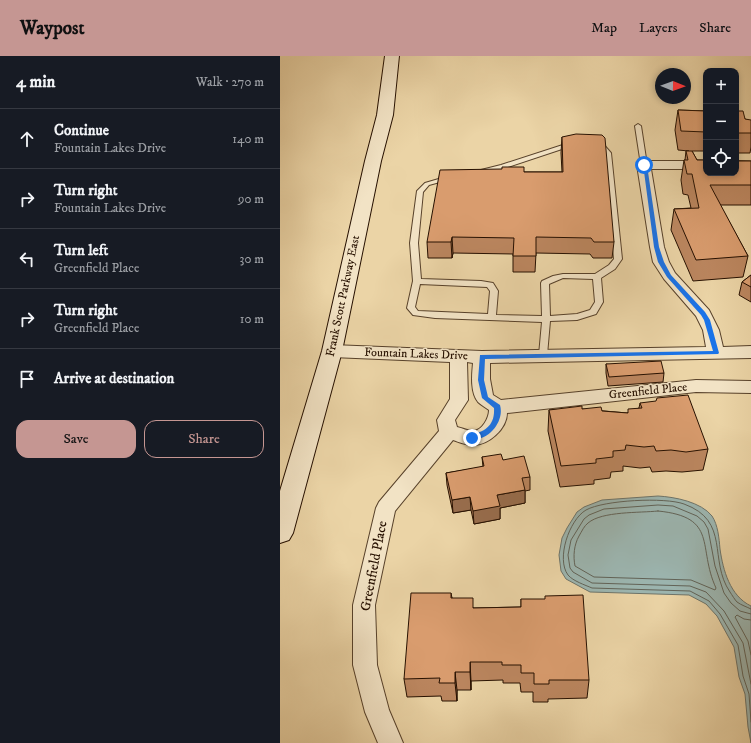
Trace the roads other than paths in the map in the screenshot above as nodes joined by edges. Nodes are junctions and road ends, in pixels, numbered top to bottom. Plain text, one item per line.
1 (392, 56) edge
2 (638, 126) dead end
3 (644, 165) junction
4 (703, 165) edge
5 (474, 173) edge
6 (460, 176) edge
7 (597, 276) junction
8 (417, 281) junction
9 (492, 318) junction
10 (546, 320) junction
11 (332, 351) junction
12 (751, 352) edge
13 (716, 353) junction
14 (543, 355) junction
15 (458, 356) junction
16 (482, 357) junction
17 (751, 387) edge
18 (498, 407) junction
19 (449, 432) junction
20 (280, 533) edge
21 (391, 743) edge

1 - 11 main road, Frank Scott Parkway East
2 - 3 lane
3 - 4 street
3 - 13 street
5 - 7 lane
6 - 8 lane
7 - 10 lane
7 - 10 lane
8 - 9 lane
8 - 9 lane
9 - 10 lane
10 - 14 lane
11 - 15 street, Fountain Lakes Drive
11 - 20 main road, Frank Scott Parkway East
12 - 13 street, Fountain Lakes Drive
13 - 14 street, Fountain Lakes Drive
14 - 16 street, Fountain Lakes Drive
15 - 16 street, Fountain Lakes Drive
15 - 19 street
16 - 18 street
17 - 18 street, Greenfield Place
18 - 19 street
19 - 21 street, Greenfield Place

